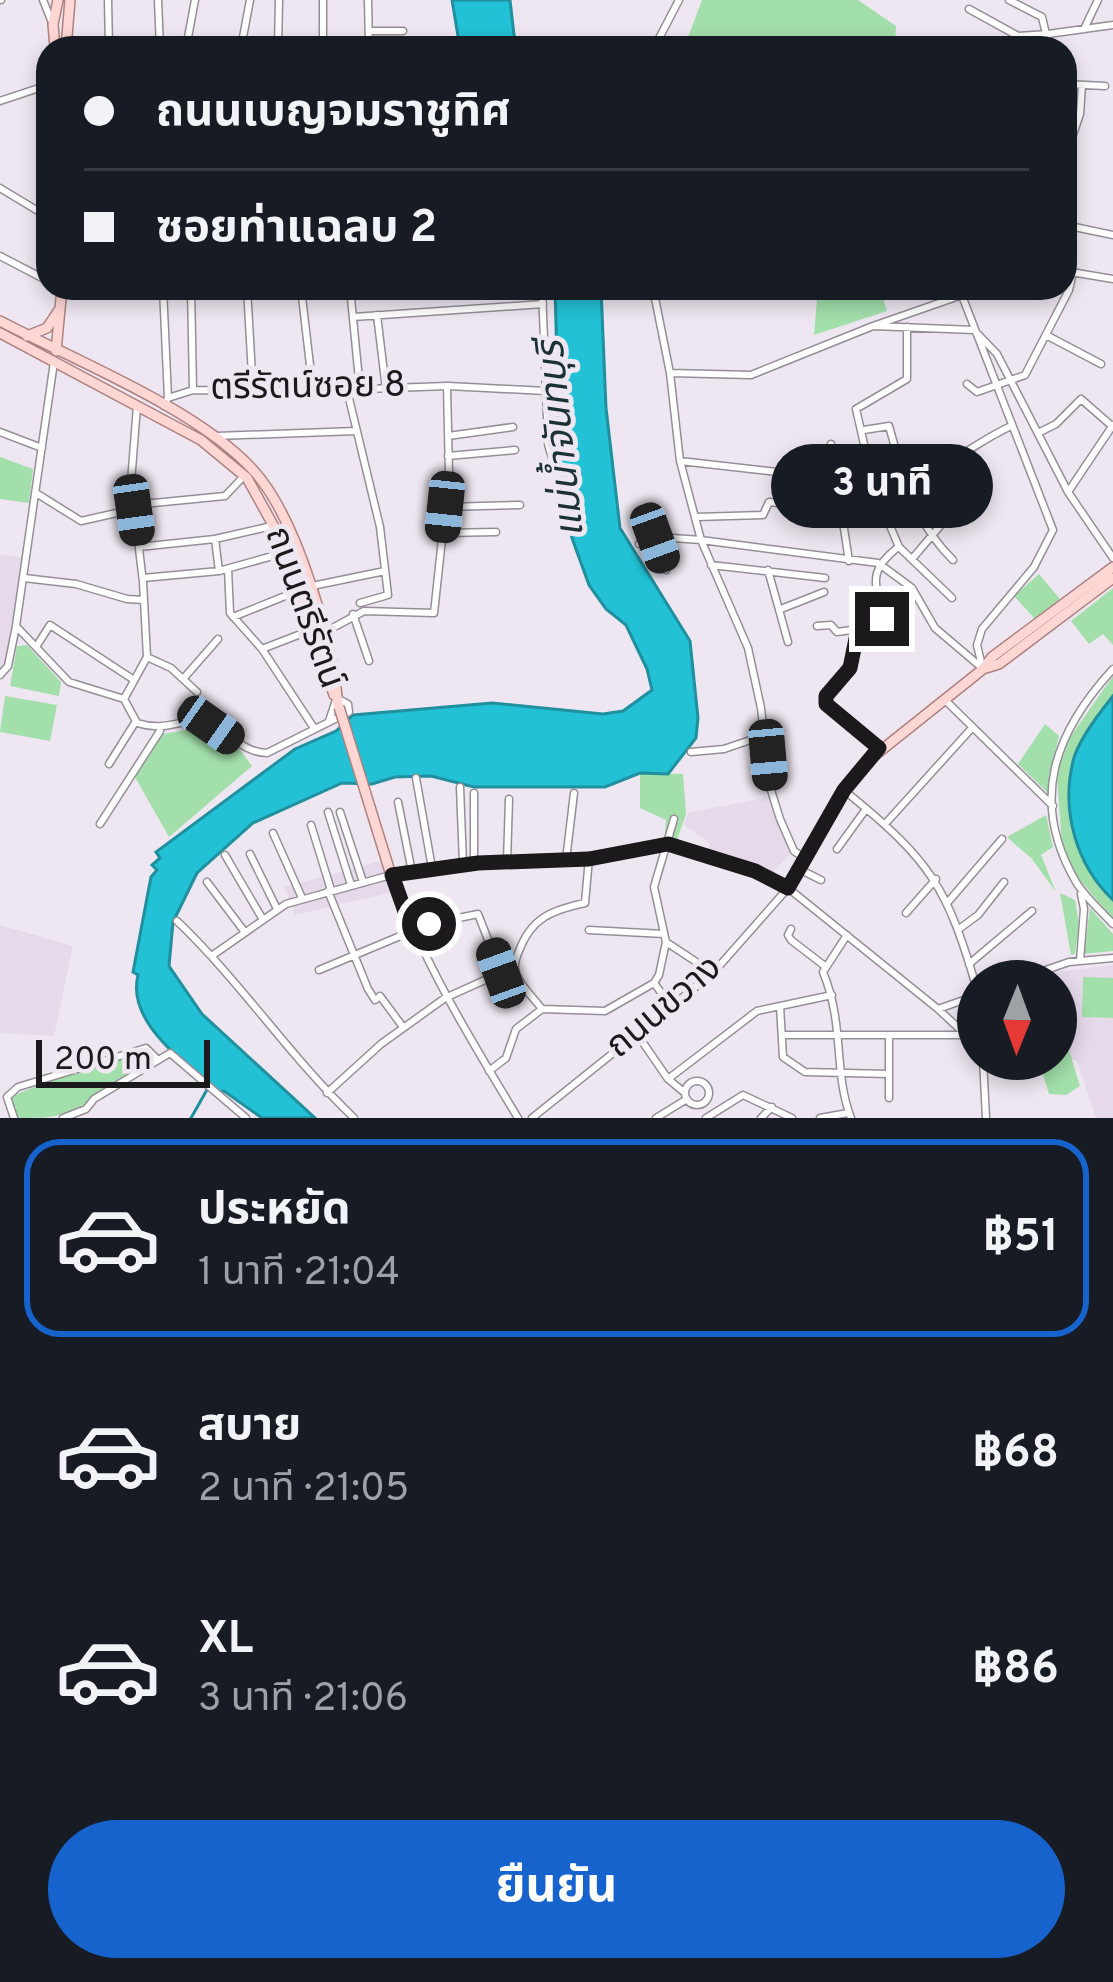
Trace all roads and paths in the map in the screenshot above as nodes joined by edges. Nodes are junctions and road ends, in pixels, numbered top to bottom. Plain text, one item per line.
1 (43, 0) edge
2 (58, 0) edge
3 (70, 0) edge
4 (108, 0) edge
5 (158, 0) edge
6 (195, 0) edge
7 (250, 0) edge
8 (279, 0) edge
9 (322, 0) edge
10 (368, 0) edge
11 (679, 0) edge
12 (1010, 0) edge
13 (1098, 0) edge
14 (969, 9) dead end
15 (53, 24) junction
16 (1113, 25) edge
17 (1084, 29) junction
18 (369, 31) junction
19 (404, 32) dead end
20 (1047, 34) junction
21 (54, 36) edge
22 (67, 36) edge
23 (109, 36) edge
24 (160, 36) edge
25 (188, 36) edge
26 (243, 36) edge
27 (278, 36) edge
28 (323, 36) edge
29 (369, 36) edge
30 (660, 36) edge
31 (1077, 85) edge
32 (1082, 85) junction
33 (1105, 86) dead end
34 (36, 89) edge
35 (0, 101) edge
36 (1077, 123) edge
37 (0, 188) edge
38 (36, 210) edge
39 (1077, 228) edge
40 (1113, 235) edge
41 (0, 256) edge
42 (1077, 273) edge
43 (36, 275) edge
44 (1113, 279) edge
45 (61, 300) edge
46 (163, 300) edge
47 (191, 300) edge
48 (248, 300) edge
49 (303, 300) edge
50 (351, 300) edge
51 (543, 300) edge
52 (655, 300) edge
53 (940, 300) edge
54 (963, 300) edge
55 (1064, 300) edge
56 (543, 304) junction
57 (60, 309) junction
58 (377, 315) junction
59 (353, 317) junction
60 (0, 322) edge
61 (873, 326) junction
62 (907, 327) junction
63 (974, 330) junction
64 (0, 333) edge
65 (1046, 335) junction
66 (27, 336) junction
67 (55, 356) junction
68 (1100, 364) dead end
69 (670, 373) junction
70 (1013, 381) junction
71 (967, 384) dead end
72 (447, 386) junction
73 (995, 386) junction
74 (386, 388) junction
75 (360, 389) junction
76 (193, 390) junction
77 (346, 390) junction
78 (313, 391) junction
79 (546, 391) junction
80 (253, 392) junction
81 (166, 402) junction
82 (137, 406) junction
83 (1113, 425) edge
84 (1012, 426) junction
85 (513, 427) dead end
86 (356, 430) junction
87 (864, 430) junction
88 (0, 432) edge
89 (1040, 432) junction
90 (213, 436) junction
91 (448, 436) junction
92 (831, 444) dead end
93 (42, 448) junction
94 (515, 450) dead end
95 (448, 456) junction
96 (958, 458) junction
97 (680, 460) junction
98 (244, 476) junction
99 (560, 487) dead end
100 (907, 492) junction
101 (1068, 492) junction
102 (36, 493) junction
103 (520, 505) dead end
104 (882, 506) junction
105 (134, 507) junction
106 (445, 507) junction
107 (696, 517) junction
108 (274, 524) junction
109 (496, 532) dead end
110 (442, 533) junction
111 (655, 538) junction
112 (930, 538) junction
113 (215, 539) junction
114 (701, 540) junction
115 (639, 544) dead end
116 (140, 548) junction
117 (899, 548) junction
118 (288, 552) junction
119 (1113, 558) edge
120 (912, 559) junction
121 (953, 560) dead end
122 (849, 561) junction
123 (878, 563) junction
124 (711, 566) junction
125 (1113, 567) edge
126 (223, 570) junction
127 (666, 570) dead end
128 (768, 570) junction
129 (385, 571) junction
130 (23, 578) junction
131 (143, 578) junction
132 (825, 578) dead end
133 (1113, 578) edge
134 (304, 588) junction
135 (824, 592) dead end
136 (952, 598) dead end
137 (144, 600) junction
138 (360, 603) dead end
139 (781, 609) junction
140 (353, 614) junction
141 (232, 617) junction
142 (16, 626) junction
143 (817, 626) dead end
144 (858, 629) junction
145 (317, 632) junction
146 (218, 639) dead end
147 (788, 642) dead end
148 (36, 647) junction
149 (262, 650) junction
150 (147, 657) junction
151 (369, 662) dead end
152 (983, 669) junction
153 (1113, 669) edge
154 (0, 675) edge
155 (183, 679) junction
156 (134, 680) junction
157 (197, 692) dead end
158 (124, 699) junction
159 (944, 699) junction
160 (338, 703) junction
161 (136, 721) junction
162 (329, 722) junction
163 (314, 728) junction
164 (972, 728) junction
165 (160, 730) junction
166 (765, 735) junction
167 (879, 748) junction
168 (691, 752) dead end
169 (109, 764) dead end
170 (416, 778) dead end
171 (460, 787) dead end
172 (844, 790) junction
173 (474, 793) dead end
174 (574, 793) dead end
175 (509, 800) dead end
176 (398, 802) dead end
177 (1054, 807) junction
178 (866, 809) junction
179 (328, 812) dead end
180 (340, 812) dead end
181 (674, 819) dead end
182 (100, 824) dead end
183 (885, 824) junction
184 (311, 825) dead end
185 (273, 833) dead end
186 (1002, 838) dead end
187 (668, 844) junction
188 (837, 849) dead end
189 (250, 854) dead end
190 (225, 855) dead end
191 (589, 859) junction
192 (566, 860) junction
193 (507, 862) junction
194 (801, 863) junction
195 (468, 864) junction
196 (432, 868) junction
197 (412, 872) junction
198 (392, 875) junction
199 (936, 879) junction
200 (821, 880) dead end
201 (208, 882) dead end
202 (363, 882) junction
203 (1004, 882) dead end
204 (351, 885) junction
205 (1077, 885) junction
206 (788, 888) junction
207 (329, 891) junction
208 (302, 898) junction
209 (948, 902) junction
210 (278, 908) junction
211 (1032, 911) dead end
212 (906, 913) dead end
213 (262, 918) junction
214 (177, 921) dead end
215 (1113, 924) edge
216 (791, 929) dead end
217 (959, 929) junction
218 (589, 930) dead end
219 (244, 931) junction
220 (412, 931) junction
221 (847, 934) junction
222 (665, 938) junction
223 (213, 956) junction
224 (352, 956) junction
225 (1113, 958) edge
226 (969, 960) edge
227 (975, 960) edge
228 (1080, 961) junction
229 (1077, 962) edge
230 (826, 967) junction
231 (514, 968) junction
232 (320, 970) dead end
233 (501, 973) junction
234 (712, 973) junction
235 (654, 983) junction
236 (832, 994) junction
237 (445, 998) junction
238 (957, 1002) edge
239 (950, 1005) junction
240 (671, 1006) junction
241 (780, 1006) junction
242 (938, 1009) junction
243 (542, 1010) junction
244 (948, 1018) junction
245 (957, 1026) edge
246 (403, 1027) junction
247 (637, 1034) junction
248 (782, 1035) junction
249 (841, 1035) junction
250 (889, 1035) junction
251 (957, 1036) edge
252 (157, 1059) junction
253 (690, 1062) junction
254 (489, 1071) junction
255 (841, 1073) junction
256 (889, 1074) junction
257 (984, 1080) edge
258 (670, 1081) junction
259 (701, 1081) junction
260 (709, 1090) junction
261 (327, 1093) junction
262 (889, 1097) dead end
263 (685, 1100) junction
264 (724, 1104) junction
265 (772, 1107) junction
266 (850, 1116) edge
267 (70, 1117) edge
268 (14, 1118) edge
269 (247, 1118) edge
270 (353, 1118) edge
271 (518, 1118) edge
272 (532, 1118) edge
273 (656, 1118) edge
274 (702, 1118) edge
275 (760, 1118) edge
276 (792, 1118) edge
277 (820, 1118) edge
278 (986, 1118) edge

1 - 15 street
2 - 15 main road
3 - 22 main road
4 - 23 street
5 - 24 street
6 - 25 street
7 - 26 street
8 - 27 street
9 - 28 street
10 - 18 street
11 - 30 street
12 - 20 street
13 - 17 street
14 - 20 street
15 - 21 main road
16 - 17 street
17 - 20 street
18 - 19 street
18 - 29 street
31 - 32 street
32 - 33 street
32 - 36 street
34 - 35 street
37 - 38 street
39 - 40 street
41 - 43 street
42 - 44 street
45 - 57 main road
46 - 81 street
47 - 76 street
48 - 80 street
49 - 78 street
50 - 59 street
51 - 56 street
52 - 69 street
53 - 61 street
54 - 63 street
55 - 65 street
56 - 58 street
56 - 79 street
57 - 66 main road
57 - 67 main road
58 - 59 street
58 - 74 street
59 - 75 street
60 - 66 main road, ถนนตรีรัตน์
61 - 62 street
61 - 69 street
62 - 63 street
62 - 87 street
63 - 70 street
63 - 73 street
64 - 67 main road, ถนนตรีรัตน์
65 - 68 street
65 - 70 street
66 - 67 main road, ถนนตรีรัตน์
67 - 81 main road, ถนนตรีรัตน์
67 - 82 main road, ถนนตรีรัตน์
67 - 93 street
69 - 97 street
70 - 73 street
70 - 89 street
71 - 73 street
72 - 74 street, ตรีรัตน์ซอย 8
72 - 79 street
72 - 91 street, ตรีรัตน์ซอย 8
73 - 84 street
74 - 75 street, ตรีรัตน์ซอย 8
75 - 77 street, ตรีรัตน์ซอย 8
76 - 80 street, ตรีรัตน์ซอย 8
76 - 81 street, ตรีรัตน์ซอย 8
77 - 78 street, ตรีรัตน์ซอย 8
77 - 86 street
78 - 80 street, ตรีรัตน์ซอย 8
79 - 99 street
81 - 90 main road, ถนนตรีรัตน์
82 - 98 main road, ถนนตรีรัตน์
82 - 105 street
83 - 89 street
83 - 101 street
84 - 96 street
84 - 152 street
85 - 91 street
86 - 90 street
86 - 129 street
87 - 100 street
87 - 104 street
88 - 93 street
89 - 101 street
90 - 134 main road, ถนนตรีรัตน์
91 - 95 street, ตรีรัตน์ซอย 8
92 - 122 street
93 - 102 street
94 - 95 street
95 - 106 street, ตรีรัตน์ซอย 8
96 - 100 street
96 - 112 street
97 - 107 street
97 - 107 street
98 - 105 street
98 - 108 main road, ถนนตรีรัตน์
100 - 104 street
100 - 112 street
101 - 119 street
102 - 105 street
102 - 130 street
103 - 106 street
104 - 117 street
105 - 116 street
106 - 110 street, ตรีรัตน์ซอย 8
107 - 114 street
108 - 113 street
108 - 118 main road, ถนนตรีรัตน์
109 - 110 street
110 - 140 street, ตรีรัตน์ซอย 8
111 - 114 street
111 - 115 street
111 - 127 street
112 - 120 street
112 - 121 street
113 - 116 street
113 - 126 street
114 - 122 street
114 - 124 street
116 - 131 street
117 - 120 street
117 - 123 street
118 - 126 street
118 - 134 main road, ถนนตรีรัตน์
120 - 136 street
122 - 123 street
123 - 144 street
123 - 152 street
124 - 128 street
124 - 166 street
125 - 152 main road
126 - 131 street
126 - 141 street
128 - 132 street
128 - 139 street
129 - 134 street
129 - 138 street
130 - 137 street
130 - 142 street
131 - 137 street
133 - 152 main road
134 - 141 street
134 - 145 main road, ถนนตรีรัตน์
135 - 139 street
137 - 150 street
139 - 147 street
140 - 145 street
140 - 151 street
141 - 149 street
142 - 148 street
142 - 154 street
143 - 144 street
144 - 167 street
145 - 149 street
145 - 160 main road, ถนนตรีรัตน์
146 - 155 street
148 - 156 street
148 - 158 street
149 - 163 street
150 - 155 street
150 - 156 street
152 - 159 main road
153 - 177 street
155 - 157 street
156 - 158 street
158 - 161 street
159 - 164 street
159 - 167 main road
160 - 162 street
160 - 162 street
160 - 198 main road, ถนนตรีรัตน์, bridge
161 - 165 street
161 - 169 street
162 - 163 street
163 - 165 street
164 - 177 street
164 - 183 street
165 - 182 street
166 - 168 street
166 - 194 street
167 - 172 main road
170 - 196 street
171 - 195 street
172 - 178 street
172 - 194 main road
173 - 195 street
174 - 192 street
175 - 193 street
176 - 197 street
177 - 205 street
178 - 183 street
178 - 188 street
179 - 204 street
180 - 202 street
181 - 187 street
183 - 199 street
184 - 207 street
185 - 208 street
186 - 209 street
187 - 191 main road
187 - 206 main road
187 - 222 street
189 - 210 street
190 - 213 street
191 - 192 main road
191 - 231 street
192 - 193 main road
193 - 195 main road
194 - 200 street
194 - 206 main road
195 - 196 main road
196 - 197 main road
197 - 198 main road
198 - 202 street
198 - 220 street
199 - 209 street
199 - 212 street
201 - 219 street
202 - 204 street
203 - 217 street
204 - 207 street
205 - 215 street
205 - 228 street
206 - 221 street
206 - 234 street, ถนนขวาง
207 - 208 street
207 - 224 street
208 - 210 street
209 - 217 street
210 - 213 street
211 - 227 street
213 - 219 street
214 - 223 street
216 - 230 street
217 - 226 street
218 - 222 street
219 - 223 street
220 - 224 street
220 - 233 street
220 - 237 street
221 - 230 street
221 - 242 street
222 - 234 street
222 - 235 street
223 - 261 street
224 - 232 street
224 - 246 street
225 - 228 street
228 - 229 street
230 - 236 street
231 - 233 street
231 - 243 street
233 - 237 street
234 - 240 street, ถนนขวาง
235 - 240 street
235 - 243 street
236 - 241 street
236 - 249 street
237 - 246 street
237 - 254 street
238 - 239 street
239 - 242 street
239 - 244 street
240 - 247 street, ถนนขวาง
241 - 248 street
241 - 253 street
242 - 244 street
243 - 254 street
244 - 245 street
246 - 261 street
247 - 258 street
247 - 272 street, ถนนขวาง
248 - 249 street
248 - 255 street
249 - 250 street
249 - 255 street
250 - 251 street
250 - 256 street
252 - 267 street
252 - 268 street
252 - 269 street
253 - 258 street
253 - 259 street
254 - 271 street
255 - 256 street
255 - 266 street
256 - 262 street
257 - 278 street
258 - 263 street
259 - 260 street
259 - 263 street
260 - 263 street
260 - 264 street
261 - 270 street
263 - 273 street
263 - 274 street
264 - 265 street
264 - 274 street
265 - 275 street
265 - 276 street
266 - 277 street

